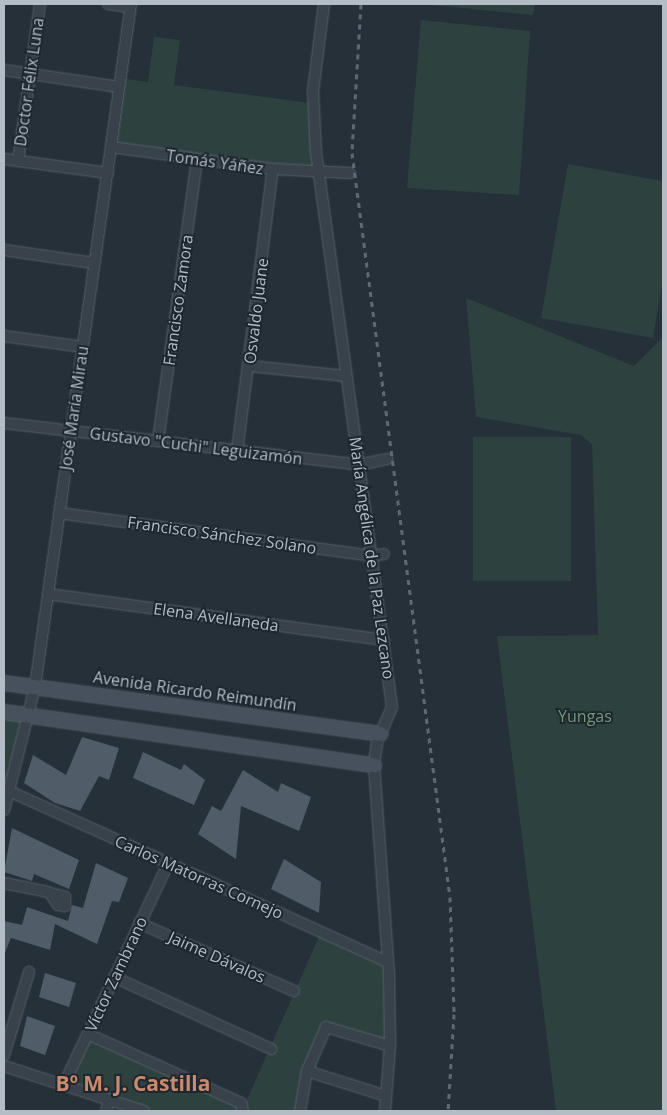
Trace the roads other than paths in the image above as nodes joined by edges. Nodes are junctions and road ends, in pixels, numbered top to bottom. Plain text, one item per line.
1 (40, 4) edge
2 (108, 4) edge
3 (324, 4) edge
4 (130, 6) edge
5 (4, 70) edge
6 (31, 74) junction
7 (119, 87) junction
8 (112, 147) junction
9 (4, 159) edge
10 (18, 160) junction
11 (197, 160) junction
12 (273, 169) junction
13 (108, 173) junction
14 (319, 173) junction
15 (350, 173) dead end
16 (4, 250) edge
17 (94, 263) junction
18 (4, 336) edge
19 (83, 347) junction
20 (250, 366) junction
21 (345, 376) junction
22 (4, 423) edge
23 (70, 431) junction
24 (158, 441) junction
25 (237, 452) junction
26 (387, 459) dead end
27 (359, 465) junction
28 (59, 513) junction
29 (384, 554) dead end
30 (372, 556) junction
31 (48, 594) junction
32 (384, 640) junction
33 (4, 682) edge
34 (35, 687) junction
35 (4, 712) edge
36 (30, 716) junction
37 (381, 734) junction
38 (374, 765) junction
39 (9, 791) junction
40 (4, 810) edge
41 (168, 864) junction
42 (4, 883) edge
43 (50, 893) dead end
44 (139, 923) junction
45 (388, 962) junction
46 (29, 972) dead end
47 (114, 977) junction
48 (294, 991) dead end
49 (88, 1034) junction
50 (390, 1046) junction
51 (271, 1049) dead end
52 (4, 1055) edge
53 (4, 1066) edge
54 (307, 1071) junction
55 (64, 1084) junction
56 (386, 1096) junction
57 (109, 1100) junction
58 (106, 1111) edge
59 (144, 1111) edge
60 (243, 1111) edge
61 (300, 1111) edge
62 (385, 1111) edge

1 - 6 street, Doctor Félix Luna
2 - 4 street
3 - 14 street, María Angélica de la Paz Lezcano
4 - 7 street, José María Mirau
5 - 6 street
6 - 7 street
6 - 10 street, Doctor Félix Luna
7 - 8 street, José María Mirau
8 - 11 street, Tomás Yáñez
8 - 13 street, José María Mirau
9 - 10 street
10 - 13 street
11 - 12 street, Tomás Yáñez
11 - 24 street, Francisco Zamora
12 - 14 street, Tomás Yáñez
12 - 20 street, Osvaldo Juane
13 - 17 street, José María Mirau
14 - 15 street, Tomás Yáñez
14 - 21 street, María Angélica de la Paz Lezcano
16 - 17 street
17 - 19 street, José María Mirau
18 - 19 street
19 - 23 street, José María Mirau
20 - 21 street
20 - 25 street, Osvaldo Juane
21 - 27 street, María Angélica de la Paz Lezcano
22 - 23 street, Gustavo "Cuchi" Leguizamón
23 - 24 street, Gustavo "Cuchi" Leguizamón
23 - 28 street, José María Mirau
24 - 25 street, Gustavo "Cuchi" Leguizamón
25 - 27 street, Gustavo "Cuchi" Leguizamón
26 - 27 street, Gustavo "Cuchi" Leguizamón
27 - 30 street, María Angélica de la Paz Lezcano
28 - 30 street, Francisco Sánchez Solano
28 - 31 street, José María Mirau
29 - 30 street, Francisco Sánchez Solano
30 - 32 street, María Angélica de la Paz Lezcano
31 - 32 street, Elena Avellaneda
31 - 34 street, José María Mirau
32 - 37 street, María Angélica de la Paz Lezcano
33 - 34 street, Avenida Ricardo Reimundín
34 - 36 street, José María Mirau
34 - 37 street, Avenida Ricardo Reimundín
35 - 36 street
36 - 38 street
36 - 39 street, José María Mirau
37 - 38 street, María Angélica de la Paz Lezcano
38 - 45 street, María Angélica de la Paz Lezcano
39 - 40 street, José María Mirau
39 - 41 street, Carlos Matorras Cornejo
41 - 44 street, Víctor Zambrano
41 - 45 street, Carlos Matorras Cornejo
42 - 43 street
44 - 47 street, Víctor Zambrano
44 - 48 street, Jaime Dávalos
45 - 50 street, María Angélica de la Paz Lezcano
46 - 52 street
47 - 49 street, Víctor Zambrano
47 - 51 street
49 - 55 street, Víctor Zambrano
49 - 60 street
50 - 54 street
50 - 56 street, María Angélica de la Paz Lezcano
53 - 55 street
54 - 56 street
54 - 61 street
55 - 57 street
56 - 62 street, María Angélica de la Paz Lezcano
57 - 58 street
57 - 59 street

